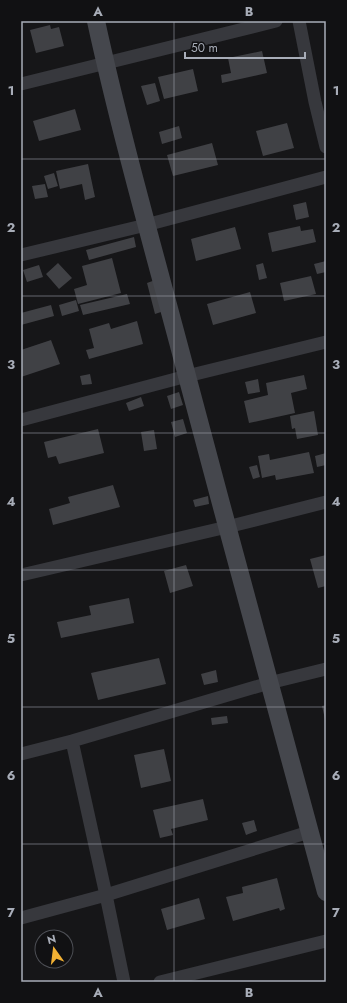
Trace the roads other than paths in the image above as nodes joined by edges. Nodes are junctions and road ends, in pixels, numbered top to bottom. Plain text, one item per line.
1 (96, 21) edge
2 (276, 21) edge
3 (299, 21) edge
4 (105, 63) junction
5 (21, 84) edge
6 (321, 101) edge
7 (326, 147) edge
8 (326, 176) edge
9 (146, 225) junction
10 (21, 255) edge
11 (326, 342) edge
12 (187, 376) junction
13 (21, 420) edge
14 (326, 502) edge
15 (227, 527) junction
16 (21, 575) edge
17 (326, 669) edge
18 (269, 683) junction
19 (72, 742) junction
20 (21, 754) edge
21 (309, 832) junction
22 (326, 892) edge
23 (106, 895) junction
24 (21, 918) edge
25 (326, 941) edge
26 (124, 982) edge
27 (160, 982) edge

1 - 4 street
2 - 4 street
3 - 6 street
4 - 5 street
4 - 9 street
6 - 7 street
8 - 9 street
9 - 10 street
9 - 12 street
11 - 12 street
12 - 13 street
12 - 15 street
14 - 15 street
15 - 16 street
15 - 18 street
17 - 18 street
18 - 19 street
18 - 21 street
19 - 20 street
19 - 23 street
21 - 22 street
21 - 23 street
23 - 24 street
23 - 26 street
25 - 27 street

